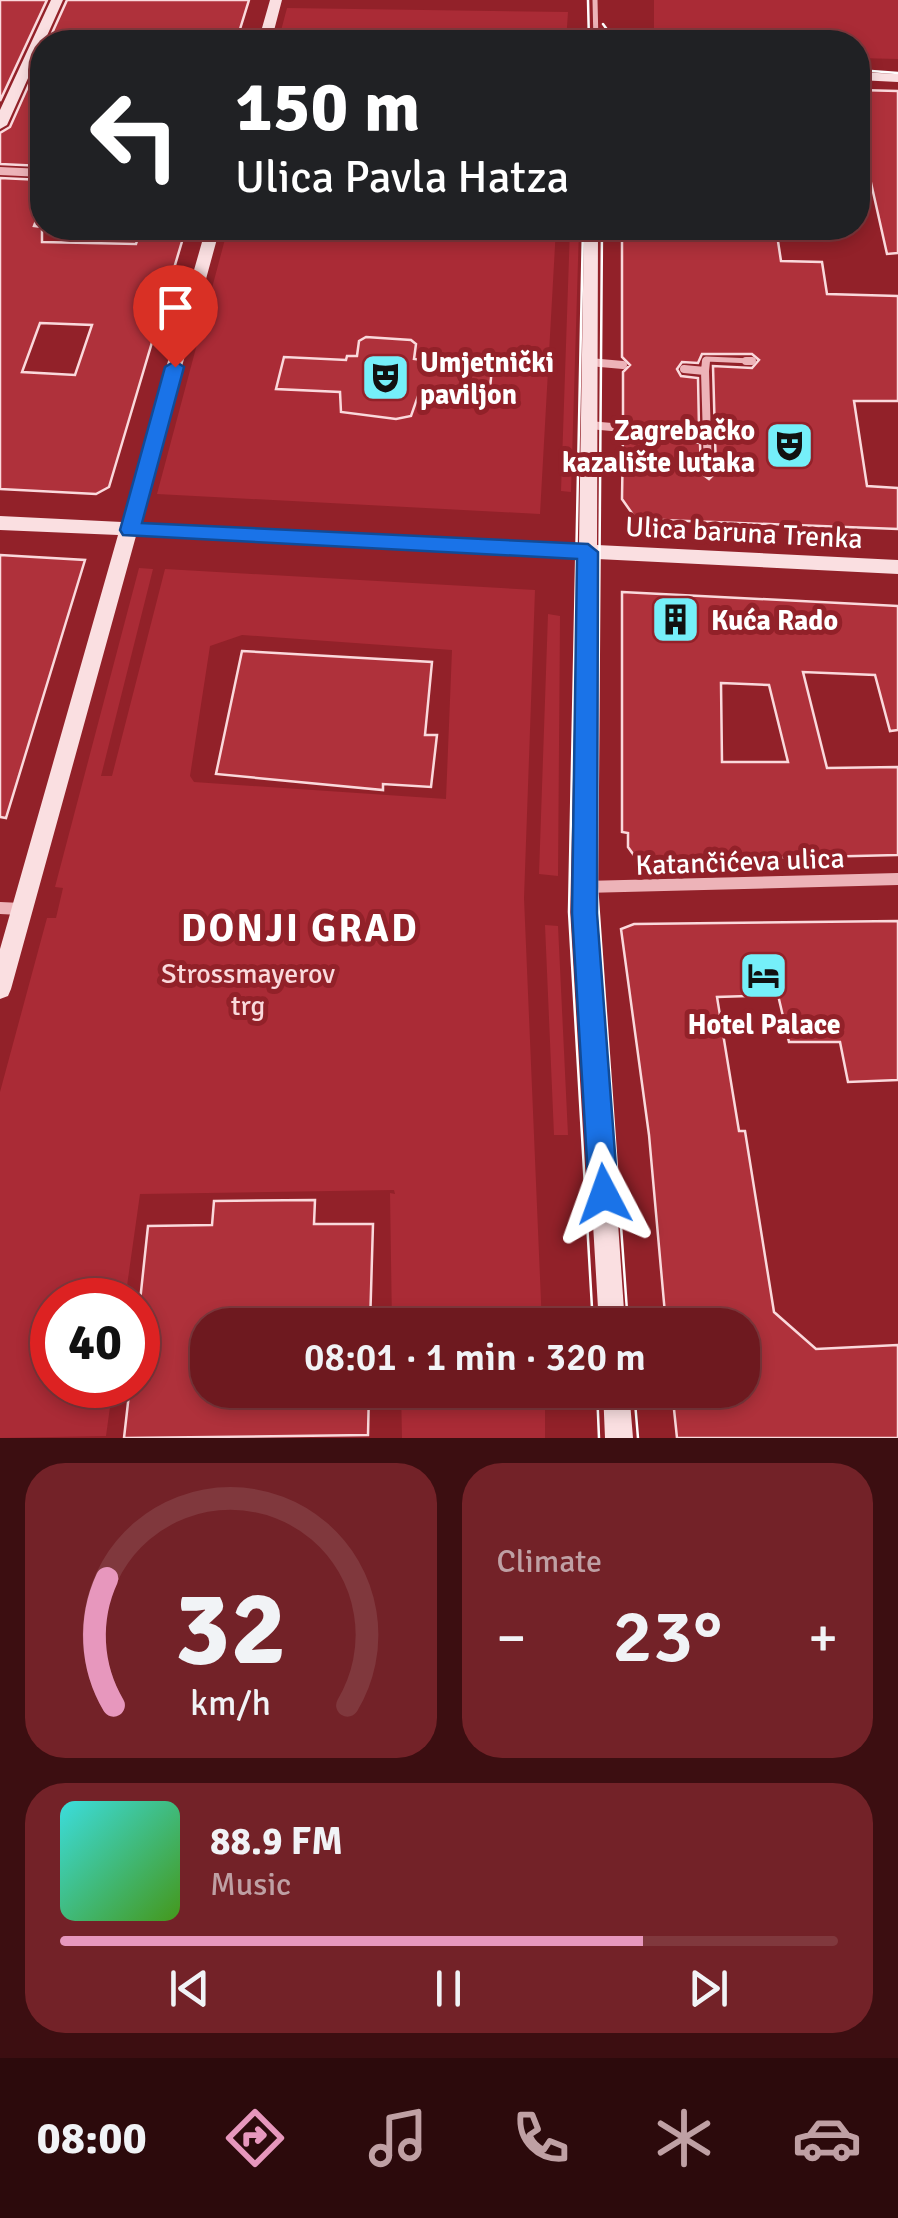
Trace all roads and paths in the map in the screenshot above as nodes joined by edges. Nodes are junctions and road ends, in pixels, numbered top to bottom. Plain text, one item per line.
1 (56, 0) edge
2 (276, 0) edge
3 (595, 0) edge
4 (43, 30) edge
5 (267, 30) edge
6 (596, 30) edge
7 (30, 58) edge
8 (870, 77) edge
9 (898, 78) edge
10 (0, 125) edge
11 (0, 171) edge
12 (30, 172) edge
13 (210, 240) edge
14 (591, 240) edge
15 (590, 362) junction
16 (752, 362) dead end
17 (623, 365) dead end
18 (684, 369) dead end
19 (705, 370) junction
20 (589, 424) junction
21 (623, 428) dead end
22 (688, 434) dead end
23 (707, 436) junction
24 (708, 472) dead end
25 (0, 524) edge
26 (130, 530) junction
27 (588, 552) junction
28 (898, 567) edge
29 (898, 879) edge
30 (584, 887) junction
31 (11, 908) edge
32 (0, 989) edge
33 (611, 1308) edge
34 (617, 1408) edge
35 (619, 1438) edge

1 - 4 street
2 - 5 street
3 - 6 lane
7 - 10 street
8 - 9 street
11 - 12 street
13 - 26 street
14 - 15 street
15 - 17 lane
15 - 20 street
16 - 19 lane
18 - 19 lane
19 - 23 lane
20 - 21 lane
20 - 27 street
22 - 23 lane
23 - 24 lane
25 - 26 street, Ulica baruna Trenka
26 - 27 street, Ulica baruna Trenka
26 - 31 street
27 - 28 street, Ulica baruna Trenka
27 - 30 street
29 - 30 street, Katančićeva ulica
30 - 33 street
31 - 32 street
34 - 35 street

